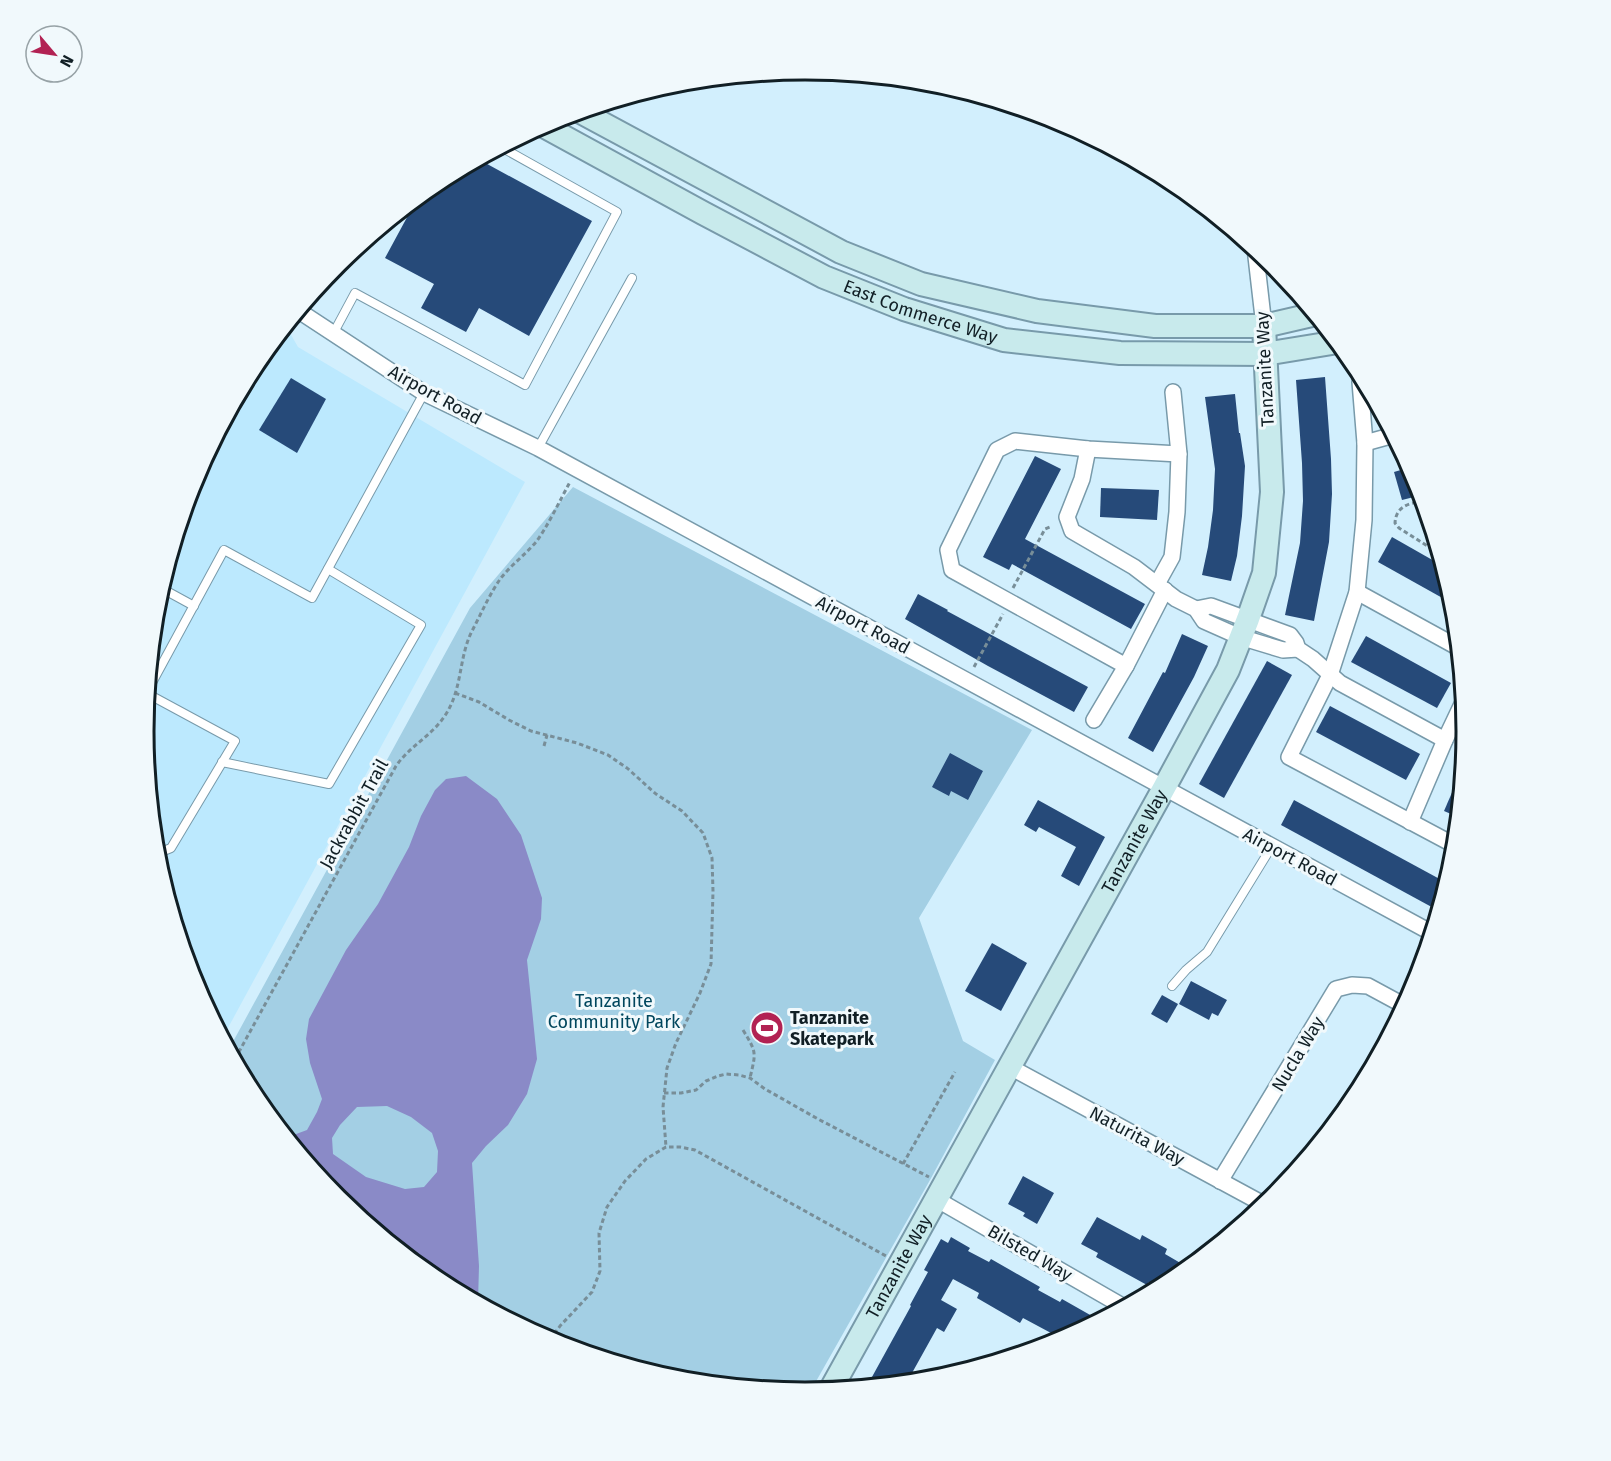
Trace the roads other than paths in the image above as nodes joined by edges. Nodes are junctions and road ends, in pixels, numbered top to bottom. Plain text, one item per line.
1 (589, 117) edge
2 (552, 131) edge
3 (509, 152) edge
4 (1257, 261) edge
5 (632, 278) dead end
6 (305, 315) edge
7 (1307, 316) edge
8 (1264, 326) junction
9 (333, 334) junction
10 (1329, 344) edge
11 (1265, 354) junction
12 (1173, 392) dead end
13 (1361, 392) edge
14 (424, 393) junction
15 (1386, 437) edge
16 (1365, 442) junction
17 (538, 448) junction
18 (1088, 449) junction
19 (1179, 454) junction
20 (328, 569) junction
21 (1161, 587) junction
22 (1357, 592) junction
23 (170, 593) edge
24 (194, 606) junction
25 (1244, 628) junction
26 (1451, 643) edge
27 (1126, 666) junction
28 (157, 675) edge
29 (1330, 675) junction
30 (156, 696) edge
31 (1456, 717) edge
32 (1094, 720) dead end
33 (1444, 740) junction
34 (222, 762) junction
35 (1164, 788) junction
36 (1410, 822) junction
37 (1447, 841) edge
38 (1272, 846) junction
39 (166, 850) edge
40 (1425, 929) edge
41 (1173, 986) dead end
42 (1397, 1002) edge
43 (1010, 1067) junction
44 (1220, 1181) junction
45 (934, 1189) junction
46 (1256, 1200) edge
47 (1116, 1302) edge
48 (836, 1381) edge

1 - 8 main road, East Commerce Way
2 - 11 main road, East Commerce Way
3 - 9 lane
4 - 8 street, Tanzanite Way
5 - 17 lane
6 - 9 street, Airport Road
7 - 8 main road, East Commerce Way
8 - 11 main road, Tanzanite Way
9 - 14 street, Airport Road
10 - 11 main road, East Commerce Way
11 - 25 main road, Tanzanite Way
12 - 19 street
13 - 16 street
14 - 17 street, Airport Road
14 - 20 lane
15 - 16 street
16 - 22 street
17 - 35 street, Airport Road
18 - 19 street
18 - 21 street
18 - 27 street
19 - 21 street
20 - 24 lane
20 - 34 lane
21 - 25 street
21 - 27 street
22 - 26 street
22 - 29 street
23 - 24 lane
24 - 28 lane
25 - 29 street
25 - 35 main road, Tanzanite Way
27 - 32 street
29 - 33 street
29 - 36 street
30 - 34 lane
31 - 33 street
33 - 36 street
34 - 39 lane
35 - 38 street, Airport Road
35 - 43 main road, Tanzanite Way
36 - 37 street
38 - 40 street, Airport Road
38 - 41 lane
42 - 44 street, Nucla Way
43 - 44 street, Naturita Way
43 - 45 main road, Tanzanite Way
44 - 46 street, Naturita Way
45 - 47 street, Bilsted Way
45 - 48 main road, Tanzanite Way

